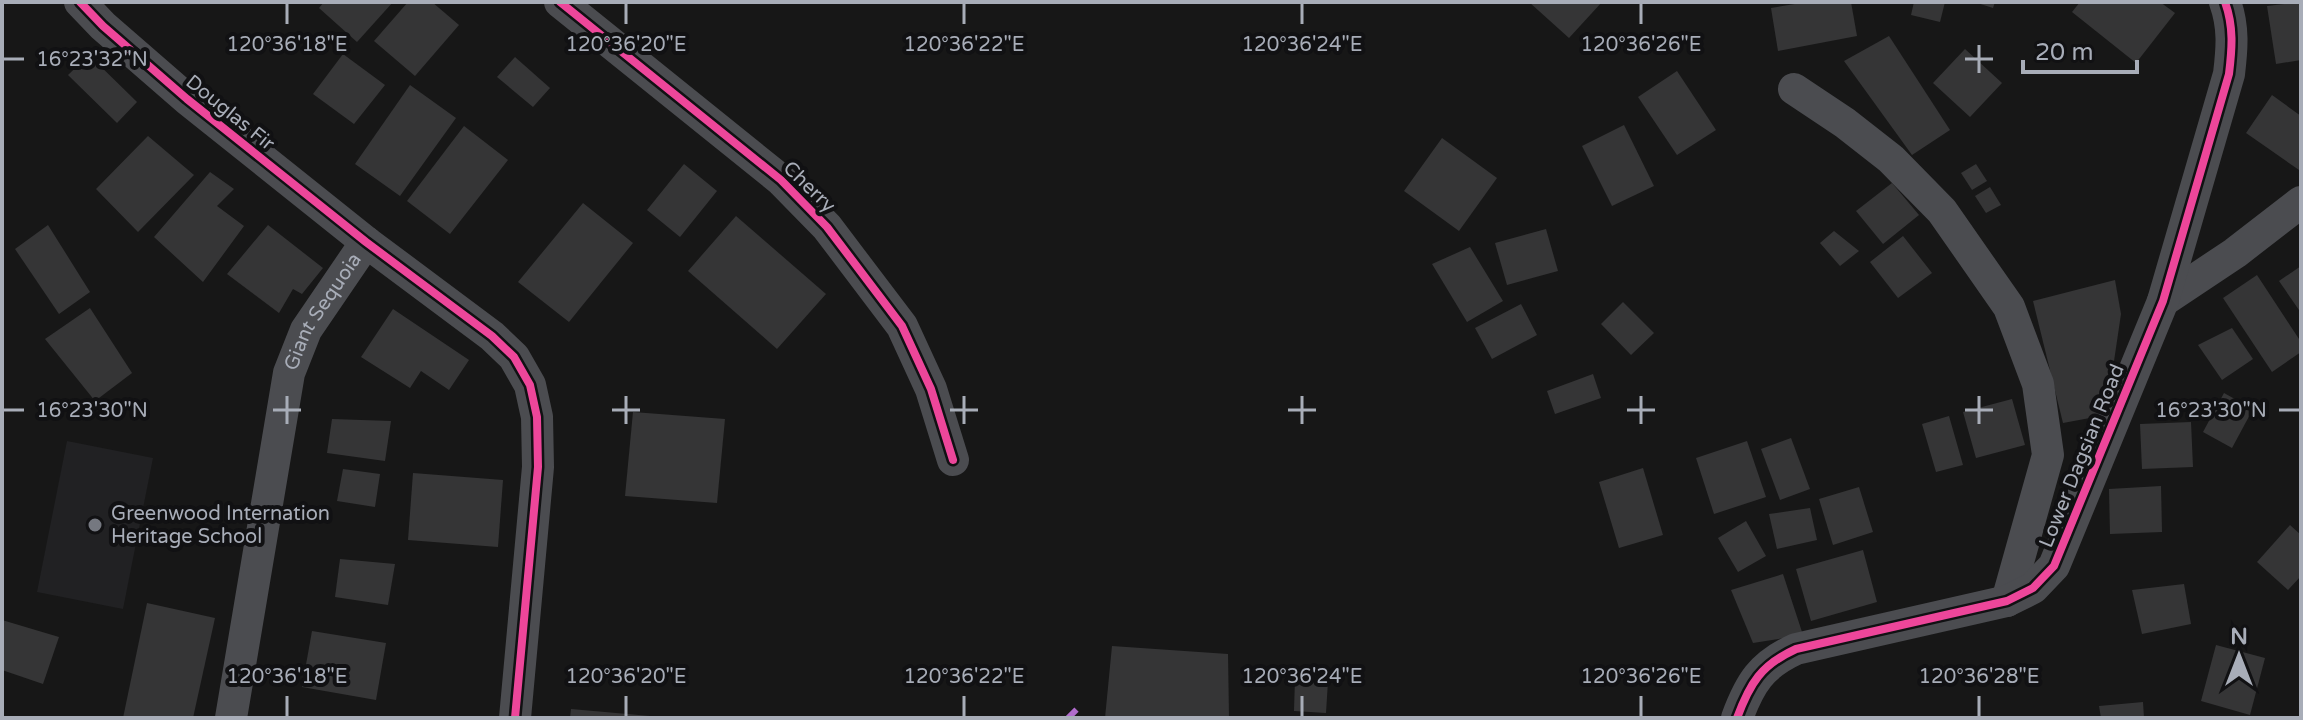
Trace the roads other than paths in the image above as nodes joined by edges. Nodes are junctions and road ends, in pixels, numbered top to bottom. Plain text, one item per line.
1 (80, 2) edge
2 (560, 2) edge
3 (2225, 2) edge
4 (1794, 89) dead end
5 (2301, 202) edge
6 (366, 242) junction
7 (2163, 301) junction
8 (953, 460) dead end
9 (2007, 601) junction
10 (231, 718) edge
11 (515, 718) edge
12 (1737, 718) edge

1 - 6 street, Douglas Fir
2 - 8 street, Cherry
3 - 7 street, Lower Dagsian Road
4 - 9 street
5 - 7 street
6 - 10 street, Giant Sequoia
6 - 11 street, Douglas Fir
7 - 9 street, Lower Dagsian Road
9 - 12 street, Lower Dagsian Road

